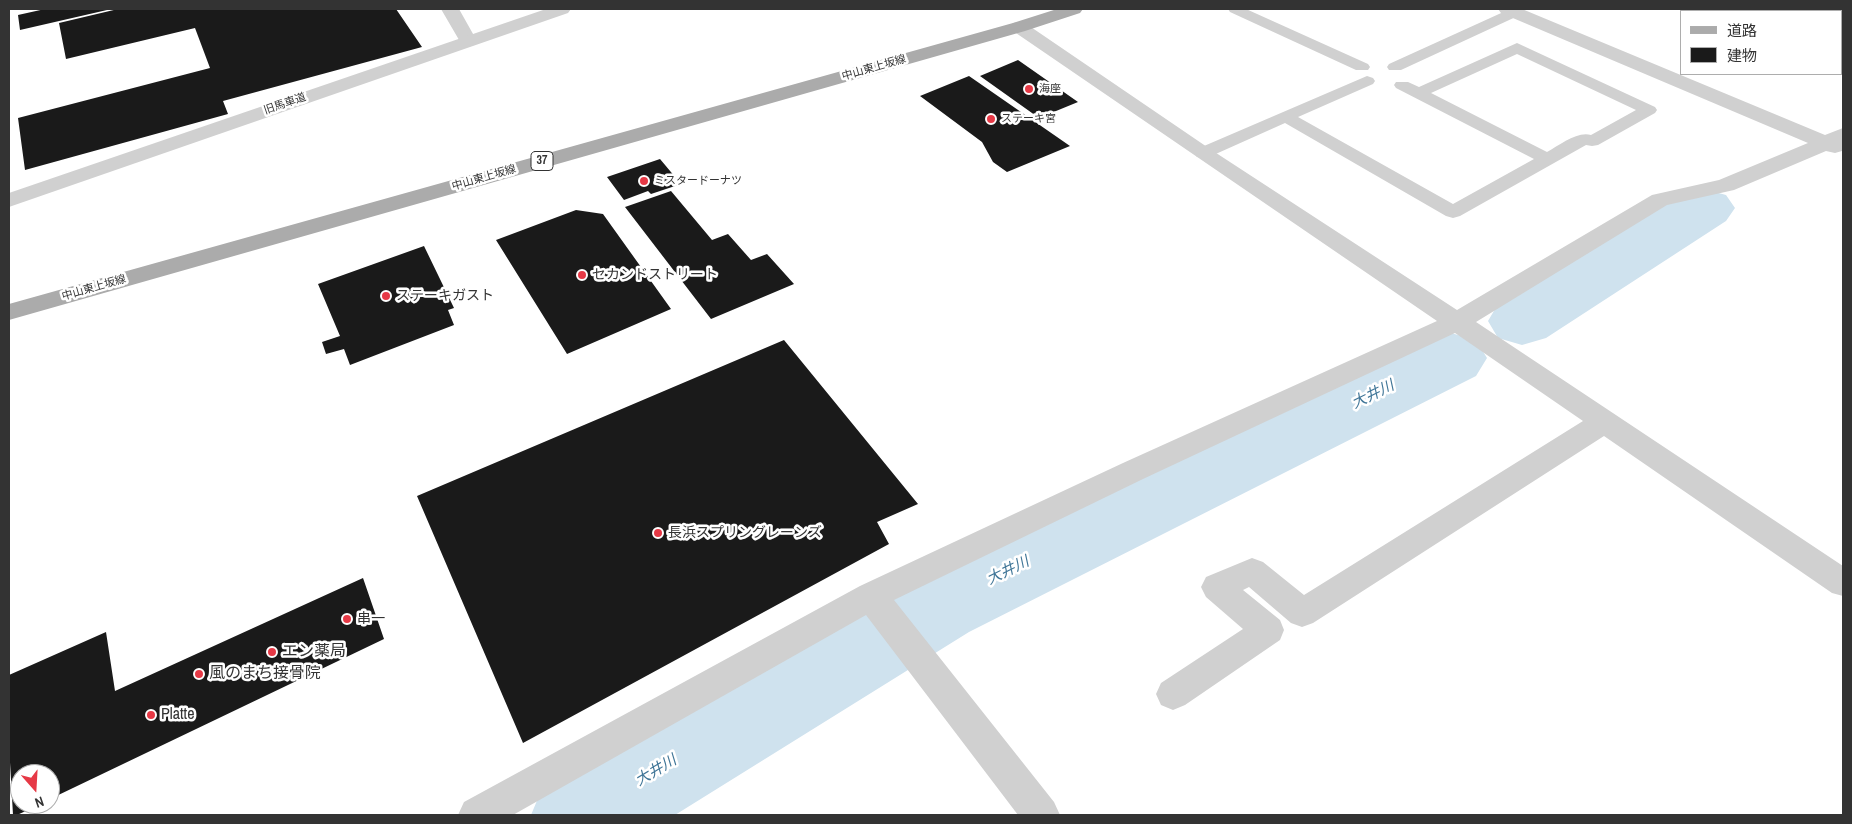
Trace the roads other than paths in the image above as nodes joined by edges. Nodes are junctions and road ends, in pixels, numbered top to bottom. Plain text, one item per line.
1 (450, 9) edge
2 (562, 9) edge
3 (1074, 9) edge
4 (1235, 9) edge
5 (1511, 11) edge
6 (1019, 26) junction
7 (468, 41) junction
8 (1395, 67) junction
9 (1381, 81) junction
10 (1419, 93) junction
11 (1286, 117) junction
12 (1838, 142) edge
13 (1203, 153) junction
14 (1548, 159) junction
15 (9, 200) edge
16 (9, 312) edge
17 (1457, 322) junction
18 (1604, 422) junction
19 (1843, 583) edge
20 (871, 596) junction
21 (1173, 694) dead end
22 (476, 815) edge
23 (1041, 815) edge

1 - 7 street
2 - 7 street, 旧馬車道
3 - 6 main road, 中山東上坂線 / 37
4 - 9 lane
5 - 8 lane
5 - 12 street
6 - 13 street
6 - 16 main road, 中山東上坂線 / 37
7 - 15 street, 旧馬車道
8 - 9 lane
8 - 9 lane
9 - 10 lane
9 - 11 lane
10 - 14 lane
10 - 14 lane
11 - 13 lane
11 - 14 lane
12 - 17 street
13 - 17 street
17 - 18 street
17 - 20 street
18 - 19 street
18 - 21 street
20 - 22 street
20 - 23 street

